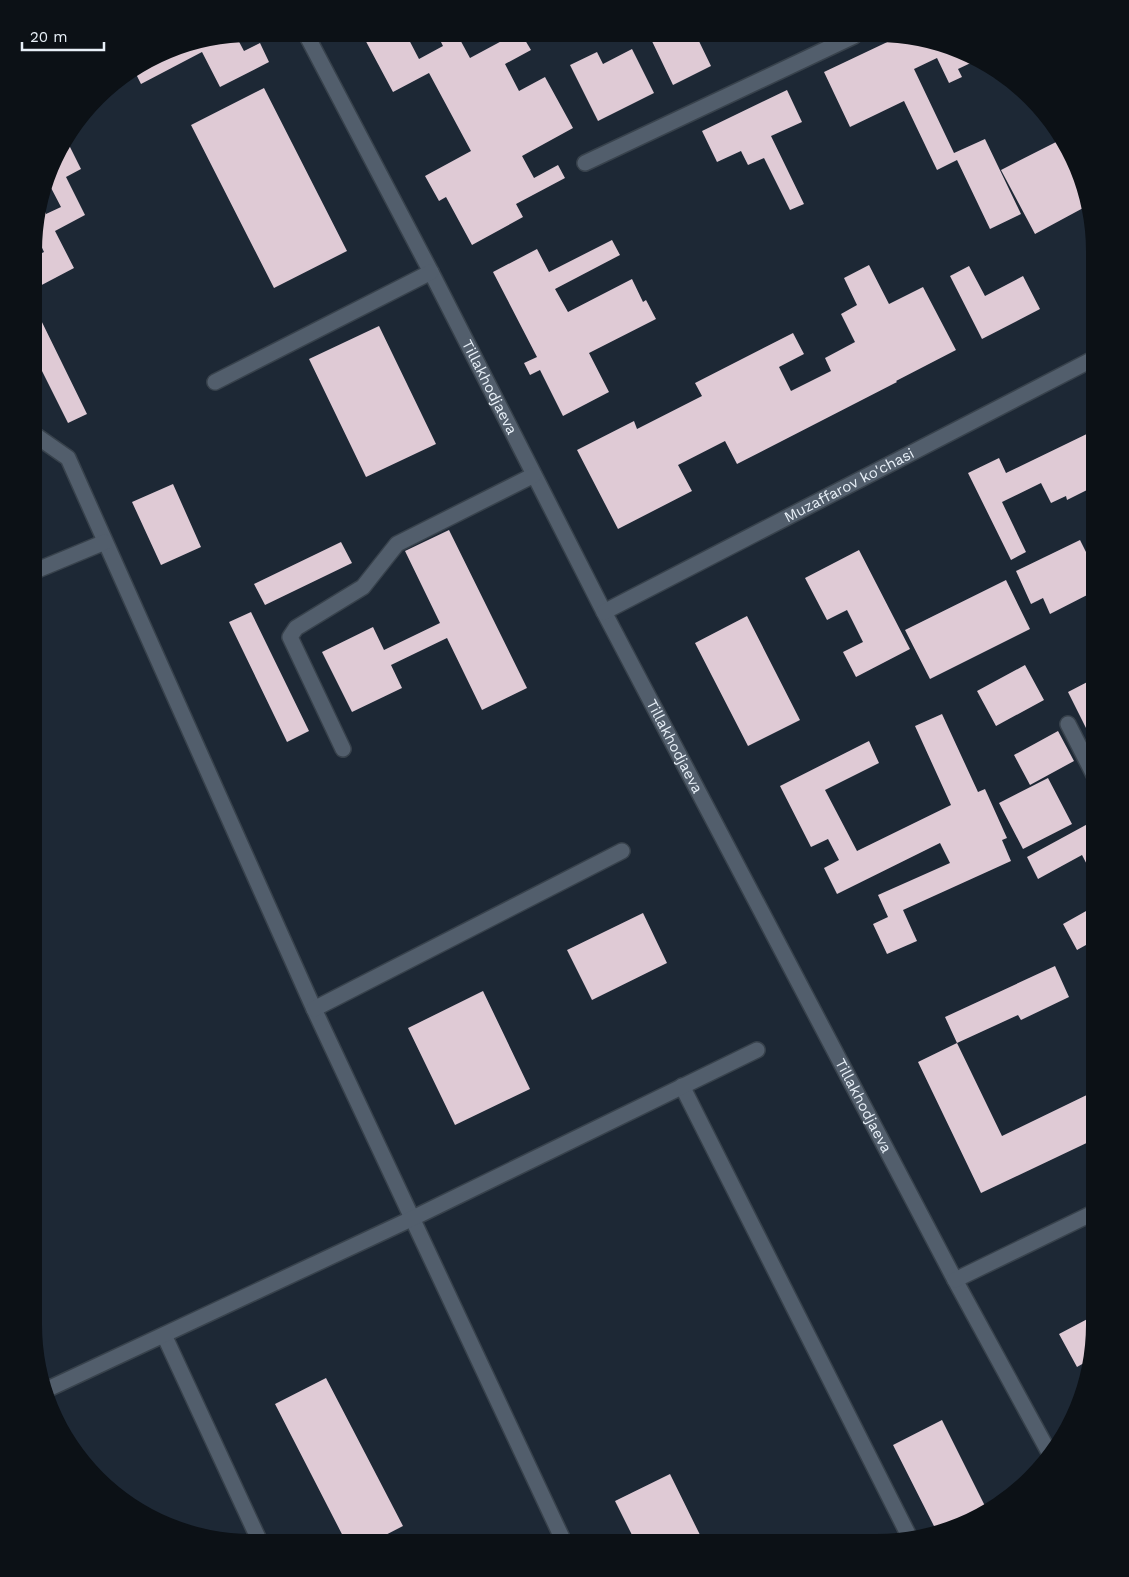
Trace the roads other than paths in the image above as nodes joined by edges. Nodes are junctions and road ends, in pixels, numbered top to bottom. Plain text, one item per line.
1 (310, 42) edge
2 (841, 42) edge
3 (585, 163) dead end
4 (431, 272) junction
5 (1086, 363) edge
6 (215, 382) dead end
7 (42, 442) edge
8 (534, 475) junction
9 (105, 542) junction
10 (42, 568) edge
11 (604, 612) junction
12 (1068, 724) dead end
13 (344, 749) dead end
14 (1086, 759) edge
15 (622, 851) dead end
16 (314, 1009) junction
17 (757, 1050) dead end
18 (682, 1086) junction
19 (1086, 1216) edge
20 (411, 1218) junction
21 (955, 1280) junction
22 (164, 1335) junction
23 (52, 1387) edge
24 (1046, 1449) edge
25 (907, 1532) edge
26 (256, 1534) edge
27 (560, 1534) edge

1 - 4 street, Tillakhodjaeva
2 - 3 street
4 - 6 street
4 - 8 street, Tillakhodjaeva
5 - 11 street, Muzaffarov ko'chasi
7 - 9 street
8 - 11 street, Tillakhodjaeva
8 - 13 street
9 - 10 street
9 - 16 street
11 - 21 street, Tillakhodjaeva
12 - 14 street
15 - 16 street
16 - 20 street
17 - 18 street
18 - 20 street
18 - 25 street
19 - 21 street
20 - 22 street
20 - 27 street
21 - 24 street, Tillakhodjaeva
22 - 23 street
22 - 26 street

